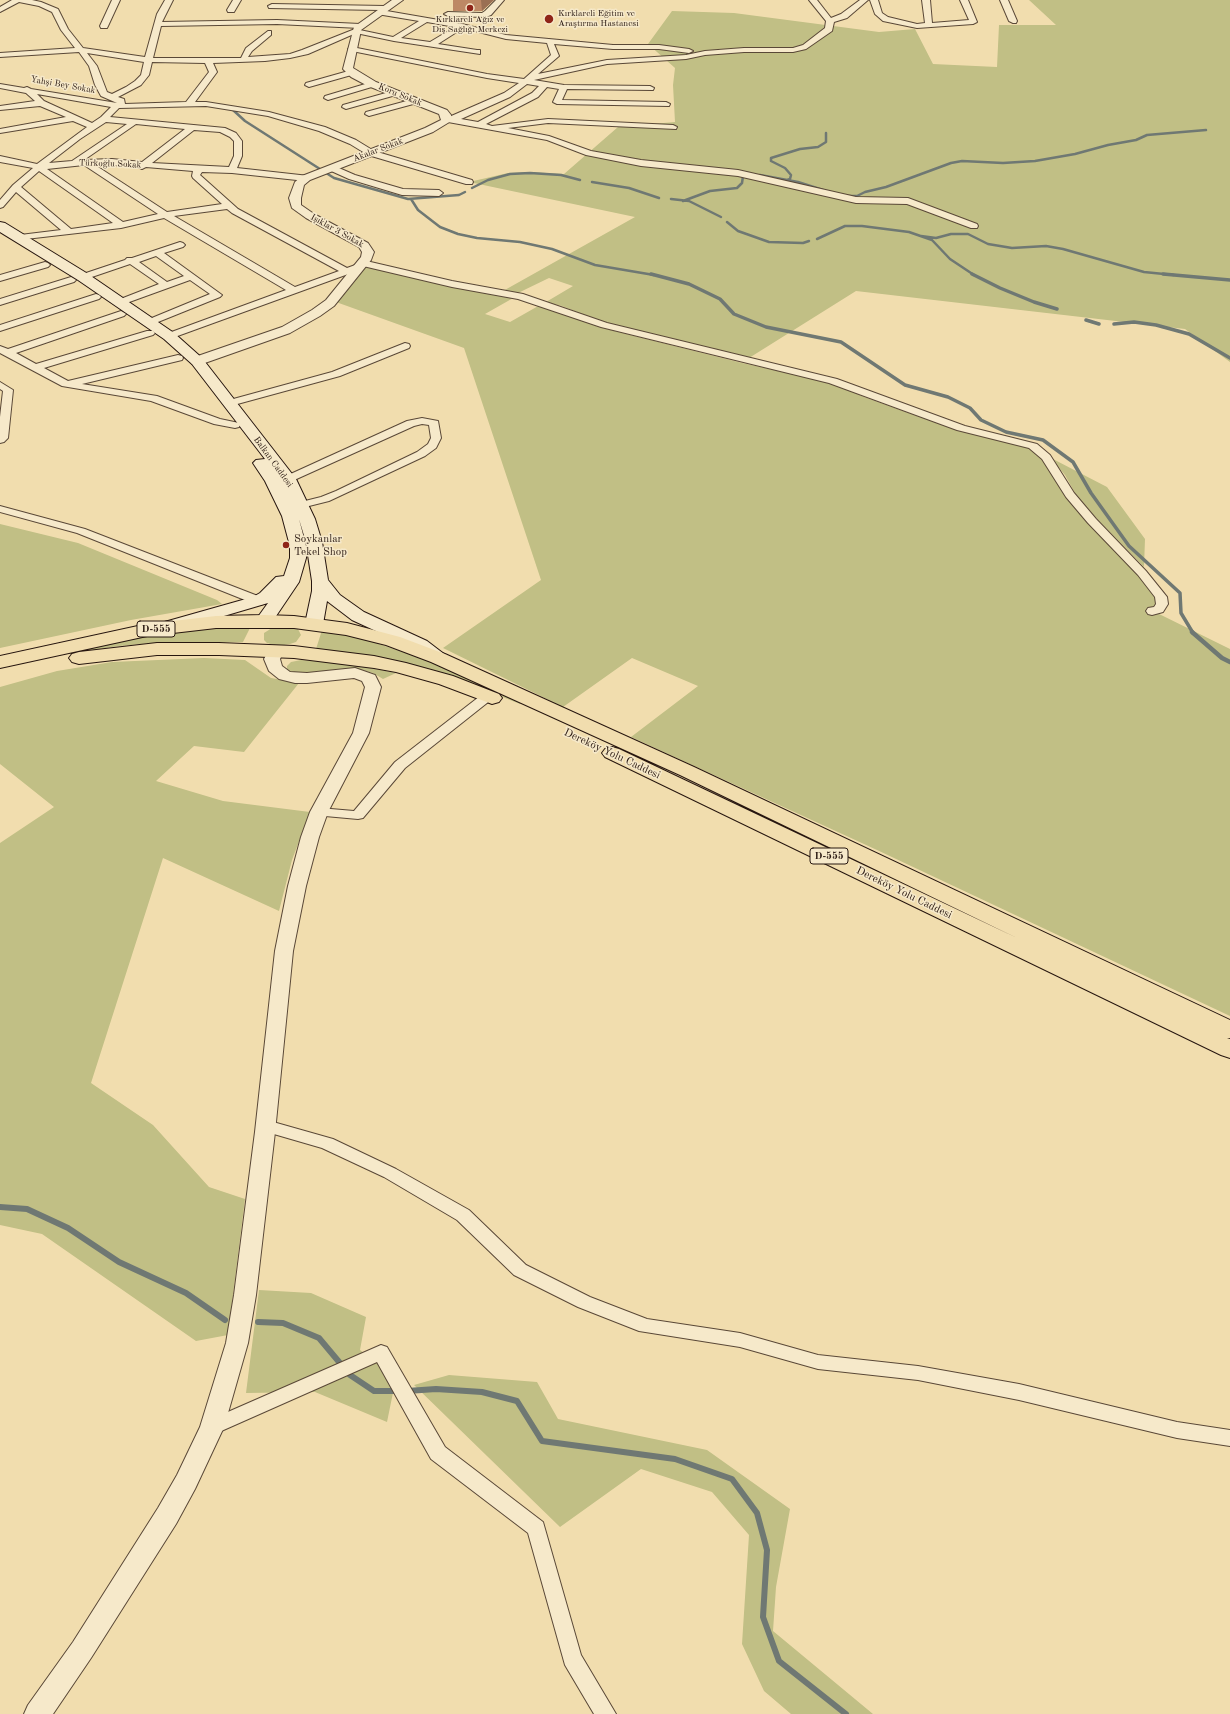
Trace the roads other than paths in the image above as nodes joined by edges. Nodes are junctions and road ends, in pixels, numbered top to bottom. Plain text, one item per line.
1 (17, 0) edge
2 (22, 0) edge
3 (116, 0) edge
4 (169, 0) edge
5 (237, 0) edge
6 (500, 0) edge
7 (813, 0) edge
8 (864, 0) edge
9 (874, 0) edge
10 (926, 0) edge
11 (964, 0) edge
12 (1004, 0) edge
13 (390, 5) edge
14 (272, 6) dead end
15 (0, 10) edge
16 (231, 10) dead end
17 (448, 14) dead end
18 (425, 20) junction
19 (1013, 20) dead end
20 (830, 21) junction
21 (158, 24) junction
22 (929, 25) junction
23 (104, 26) dead end
24 (462, 26) junction
25 (357, 29) junction
26 (268, 33) dead end
27 (394, 39) junction
28 (550, 42) junction
29 (431, 45) junction
30 (352, 49) junction
31 (81, 50) junction
32 (476, 52) dead end
33 (705, 53) junction
34 (0, 55) edge
35 (149, 60) junction
36 (243, 60) junction
37 (208, 61) junction
38 (352, 72) junction
39 (527, 80) junction
40 (372, 84) junction
41 (545, 84) junction
42 (309, 85) dead end
43 (0, 86) edge
44 (564, 86) junction
45 (605, 88) junction
46 (650, 88) dead end
47 (27, 89) junction
48 (393, 93) junction
49 (112, 97) junction
50 (328, 98) dead end
51 (414, 101) junction
52 (41, 103) junction
53 (601, 103) junction
54 (189, 104) junction
55 (666, 104) dead end
56 (122, 106) junction
57 (346, 107) dead end
58 (0, 108) edge
59 (369, 114) dead end
60 (75, 118) junction
61 (104, 120) junction
62 (447, 120) junction
63 (133, 123) junction
64 (479, 125) junction
65 (94, 127) junction
66 (193, 127) junction
67 (673, 127) dead end
68 (492, 128) junction
69 (0, 130) edge
70 (371, 153) junction
71 (0, 159) edge
72 (74, 163) junction
73 (86, 163) junction
74 (142, 166) junction
75 (39, 167) junction
76 (331, 168) junction
77 (198, 169) junction
78 (232, 170) junction
79 (312, 175) junction
80 (469, 182) dead end
81 (16, 187) junction
82 (439, 193) dead end
83 (0, 205) edge
84 (230, 206) junction
85 (165, 215) junction
86 (121, 225) junction
87 (0, 226) edge
88 (974, 226) dead end
89 (69, 232) junction
90 (0, 235) edge
91 (20, 238) junction
92 (180, 245) dead end
93 (156, 252) junction
94 (130, 260) junction
95 (45, 265) junction
96 (361, 265) junction
97 (346, 271) junction
98 (191, 277) junction
99 (0, 278) edge
100 (77, 278) junction
101 (166, 285) junction
102 (293, 290) junction
103 (96, 297) junction
104 (0, 302) edge
105 (121, 308) junction
106 (0, 328) edge
107 (150, 328) junction
108 (169, 336) junction
109 (405, 346) dead end
110 (3, 351) edge
111 (187, 362) junction
112 (34, 368) junction
113 (66, 384) junction
114 (0, 385) edge
115 (230, 403) junction
116 (235, 425) junction
117 (0, 440) edge
118 (288, 479) junction
119 (301, 505) junction
120 (0, 509) edge
121 (294, 573) junction
122 (320, 581) junction
123 (259, 601) junction
124 (1152, 611) dead end
125 (264, 621) junction
126 (314, 624) junction
127 (162, 628) junction
128 (275, 651) junction
129 (0, 662) edge
130 (431, 665) junction
131 (0, 675) edge
132 (488, 696) junction
133 (320, 812) junction
134 (1230, 1030) edge
135 (1230, 1049) edge
136 (266, 1126) junction
137 (212, 1427) junction
138 (1230, 1438) edge
139 (37, 1714) edge
140 (606, 1714) edge

1 - 15 street
2 - 31 street
3 - 23 street
4 - 21 street
5 - 16 street
6 - 17 street
7 - 20 street
8 - 20 street
9 - 22 street
10 - 22 street
11 - 22 street
12 - 19 street
13 - 14 street
13 - 18 street
13 - 25 street
18 - 24 street
18 - 27 street
20 - 33 street
21 - 25 street
21 - 35 street
24 - 28 street
24 - 29 street
25 - 27 street
25 - 30 street
25 - 36 street
26 - 36 street
27 - 29 street
28 - 33 street
28 - 39 street
29 - 32 street
30 - 38 street
30 - 39 street
31 - 34 street
31 - 35 street
31 - 49 street
33 - 39 street
35 - 37 street
35 - 49 street
36 - 37 street
37 - 54 street
38 - 40 street, Koru Sokak
38 - 42 street
39 - 41 street
39 - 62 street
40 - 48 street, Koru Sokak
40 - 50 street
41 - 44 street
41 - 64 street
43 - 47 street, Yahşi Bey Sokak
44 - 45 street
44 - 53 street
45 - 46 street
45 - 53 street
47 - 52 street
47 - 56 street, Yahşi Bey Sokak
48 - 51 street, Koru Sokak
48 - 57 street
49 - 56 street
51 - 59 street
51 - 62 street, Koru Sokak
52 - 58 street
52 - 60 street
53 - 55 street
54 - 56 street, Yahşi Bey Sokak
54 - 70 street, Yahşi Bey Sokak
56 - 61 street
60 - 65 street
60 - 69 street
61 - 63 street
61 - 65 street
62 - 64 street
62 - 70 street, Akalar Sokak
63 - 66 street
63 - 72 street
64 - 68 street
65 - 75 street
66 - 74 street
66 - 78 street
67 - 68 street
68 - 88 street
70 - 76 street, Akalar Sokak
70 - 80 street, Yahşi Bey Sokak
71 - 75 street, Türkoğlu Sokak
72 - 73 street, Türkoğlu Sokak
72 - 75 street, Türkoğlu Sokak
73 - 74 street, Türkoğlu Sokak
73 - 85 street
74 - 77 street, Türkoğlu Sokak
75 - 81 street
75 - 86 street
76 - 79 street, Akalar Sokak
76 - 82 street
77 - 78 street, Türkoğlu Sokak
77 - 84 street
78 - 79 street, Türkoğlu Sokak
79 - 96 street, Işıklar 3 Sokak
81 - 83 street
81 - 89 street
84 - 85 street
84 - 97 street
85 - 86 street
85 - 102 street
86 - 89 street
87 - 91 main road, Balkan Caddesi
89 - 91 street
90 - 95 main road, Balkan Caddesi
91 - 100 main road, Balkan Caddesi
92 - 93 street
93 - 94 street
93 - 98 street
94 - 100 street
94 - 101 street
95 - 99 street
95 - 100 main road, Balkan Caddesi
96 - 97 street
96 - 111 street
96 - 124 street
97 - 102 street
98 - 101 street
98 - 107 street
100 - 103 main road, Balkan Caddesi
100 - 104 street
100 - 105 main road, Balkan Caddesi
101 - 105 street
102 - 108 street
103 - 105 main road, Balkan Caddesi
103 - 106 street
105 - 107 main road, Balkan Caddesi
105 - 110 street
107 - 108 main road, Balkan Caddesi
107 - 111 main road, Balkan Caddesi
107 - 112 street
108 - 111 main road, Balkan Caddesi
109 - 115 street
110 - 112 street
111 - 113 street
111 - 115 main road, Balkan Caddesi
111 - 116 main road, Balkan Caddesi
112 - 113 street
113 - 116 street
114 - 117 street
115 - 118 main road, Balkan Caddesi
116 - 121 main road, Balkan Caddesi
118 - 119 main road, Balkan Caddesi
118 - 119 street
119 - 122 main road, Balkan Caddesi
120 - 123 street
121 - 123 main road
121 - 125 main road, Balkan Caddesi
122 - 126 main road, Balkan Caddesi
122 - 130 main road
123 - 127 main road
125 - 126 highway, D-555
125 - 127 highway, D-555
125 - 128 highway
126 - 128 highway
126 - 130 highway, D-555
127 - 129 highway, D-555
128 - 130 highway, D-555
128 - 131 highway, D-555
128 - 133 street
130 - 132 highway, Dereköy Yolu Caddesi / D-555
130 - 134 highway, Dereköy Yolu Caddesi / D-555
132 - 133 street
132 - 135 highway, Dereköy Yolu Caddesi / D-555
133 - 136 street
136 - 137 street
136 - 138 street
137 - 139 street
137 - 140 street

